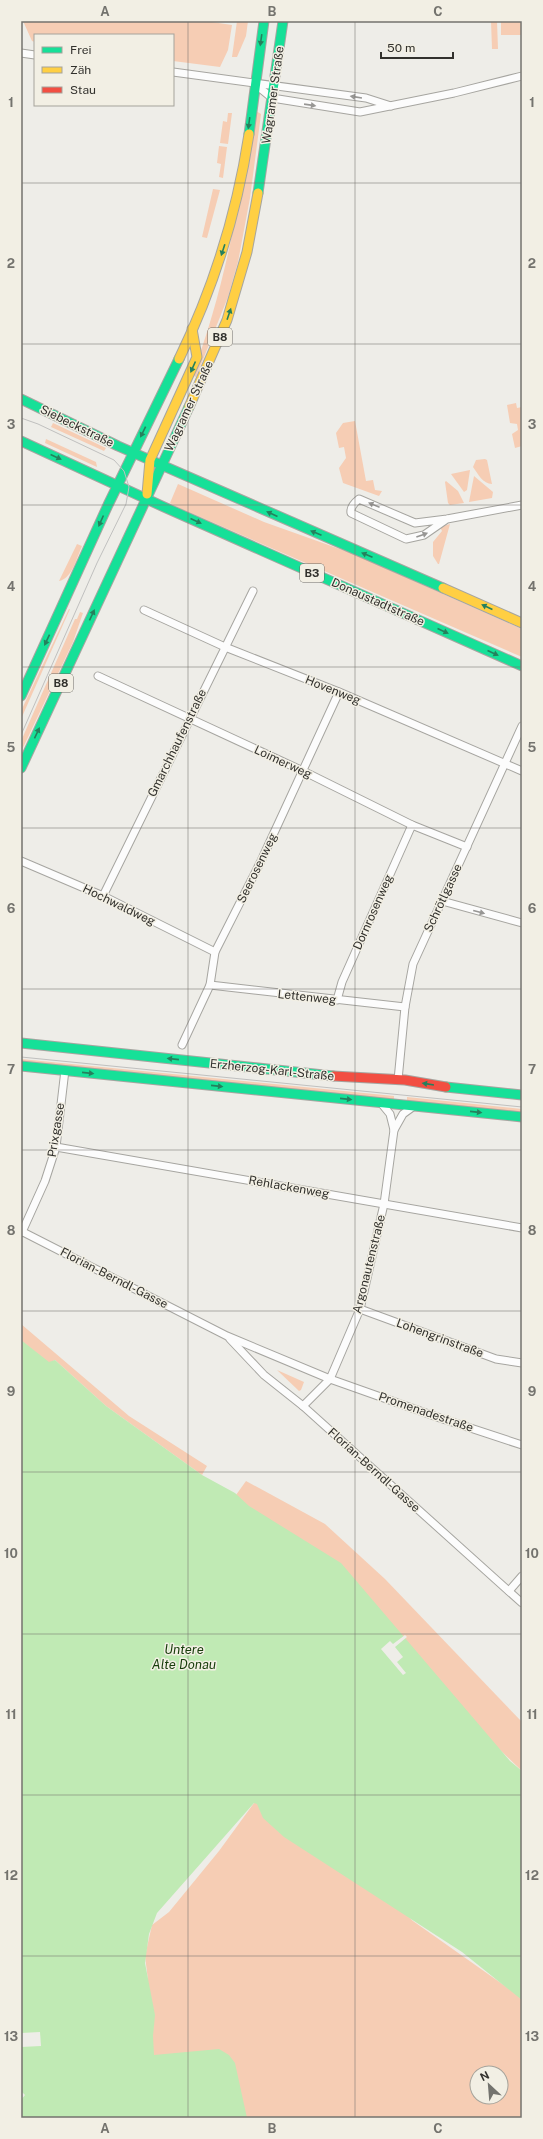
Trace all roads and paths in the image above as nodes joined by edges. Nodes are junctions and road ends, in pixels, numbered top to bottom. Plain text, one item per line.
1 (264, 21) edge
2 (283, 21) edge
3 (21, 53) edge
4 (34, 55) edge
5 (174, 72) edge
6 (522, 76) edge
7 (255, 84) junction
8 (274, 85) junction
9 (272, 98) junction
10 (393, 106) junction
11 (192, 329) junction
12 (21, 399) edge
13 (21, 441) edge
14 (134, 452) junction
15 (150, 460) junction
16 (162, 465) junction
17 (117, 486) junction
18 (147, 499) junction
19 (522, 505) edge
20 (447, 519) junction
21 (253, 592) dead end
22 (144, 610) dead end
23 (522, 623) edge
24 (225, 647) junction
25 (522, 666) edge
26 (98, 676) dead end
27 (339, 692) junction
28 (21, 696) edge
29 (189, 719) junction
30 (522, 726) edge
31 (504, 764) junction
32 (21, 768) edge
33 (303, 771) junction
34 (522, 771) edge
35 (412, 824) junction
36 (467, 847) junction
37 (21, 860) edge
38 (103, 896) junction
39 (442, 901) junction
40 (522, 923) edge
41 (215, 952) junction
42 (210, 985) junction
43 (337, 1000) junction
44 (405, 1007) junction
45 (21, 1043) edge
46 (182, 1046) dead end
47 (21, 1066) edge
48 (65, 1070) junction
49 (398, 1080) junction
50 (522, 1095) edge
51 (378, 1102) junction
52 (416, 1106) junction
53 (522, 1117) edge
54 (394, 1130) junction
55 (56, 1147) junction
56 (384, 1204) junction
57 (522, 1228) edge
58 (22, 1231) edge
59 (360, 1310) junction
60 (227, 1336) junction
61 (522, 1363) edge
62 (330, 1379) junction
63 (303, 1406) junction
64 (522, 1444) edge
65 (522, 1576) edge
66 (509, 1591) junction
67 (522, 1603) edge

1 -> 7 main road, Wagramer Straße / B8
2 - 8 main road, Wagramer Straße / B8
3 - 4 street
5 - 7 street
6 - 10 street
7 - 8 street
7 - 9 street
7 -> 11 main road, Wagramer Straße / B8
8 - 9 main road, Wagramer Straße / B8
10 -> 8 street
9 -> 10 street
16 -> 9 main road, Wagramer Straße / B8
11 -> 14 main road, Wagramer Straße / B8
11 -> 15 main road
12 - 14 main road, Siebeckstraße
13 -> 17 main road, B3
14 - 15 main road, Siebeckstraße
14 - 17 main road, Wagramer Straße / B8
15 - 16 main road, Siebeckstraße
15 - 18 main road
16 - 18 main road, Wagramer Straße / B8
23 -> 16 main road
17 - 18 main road, B3
17 -> 28 main road, Wagramer Straße / B8
18 -> 25 main road, Donaustadtstraße / B3
32 -> 18 main road, Wagramer Straße / B8
19 - 20 street
20 -> 20 street
21 - 24 street, Gmarchhaufenstraße
22 - 24 street, Hovenweg
24 - 27 street, Hovenweg
24 - 29 street, Gmarchhaufenstraße
26 - 29 street, Loimerweg
27 - 31 street, Hovenweg
27 - 33 street, Seerosenweg
29 - 33 street, Loimerweg
29 - 38 street, Gmarchhaufenstraße
30 - 31 street, Schrötlgasse
31 - 34 street, Hovenweg
31 - 36 street, Schrötlgasse
33 - 35 street, Loimerweg
33 - 41 street, Seerosenweg
35 - 36 street, Loimerweg
35 - 43 street, Dornrosenweg
36 - 39 street, Schrötlgasse
37 - 38 street, Hochwaldweg
38 - 41 street, Hochwaldweg
39 -> 40 street
39 - 44 street, Schrötlgasse
41 - 42 street, Seerosenweg
42 - 43 street, Lettenweg
42 - 46 street, Seerosenweg
43 - 44 street, Lettenweg
44 - 49 street, Schrötlgasse
49 -> 45 main road, Erzherzog-Karl-Straße
47 - 48 main road, Erzherzog-Karl-Straße
48 -> 51 main road, Erzherzog-Karl-Straße
48 - 55 street, Prixgasse
50 -> 49 main road, Erzherzog-Karl-Straße
51 - 52 main road, Erzherzog-Karl-Straße
51 - 54 street, Argonautenstraße
52 -> 53 main road, Erzherzog-Karl-Straße
52 - 54 street, Argonautenstraße
54 - 56 street, Argonautenstraße
55 - 56 street, Rehlackenweg
55 - 58 street, Prixgasse
56 - 57 street, Rehlackenweg
56 - 59 street, Argonautenstraße
58 - 60 street, Florian-Berndl-Gasse
59 - 61 street, Lohengrinstraße
59 - 62 street, Argonautenstraße
60 - 62 street, Florian-Berndl-Gasse
60 - 63 street, Florian-Berndl-Gasse
62 - 63 street, Argonautenstraße
62 - 64 street, Promenadestraße
63 - 66 street, Florian-Berndl-Gasse
65 - 66 street
66 - 67 street, Florian-Berndl-Gasse

